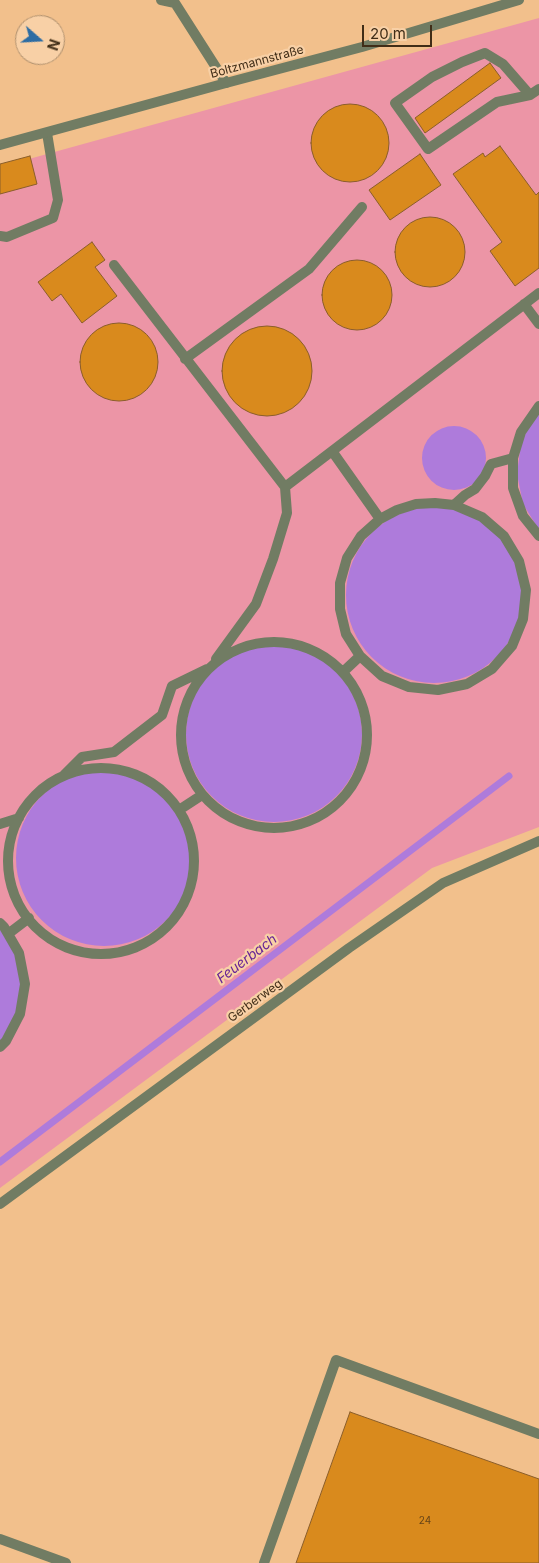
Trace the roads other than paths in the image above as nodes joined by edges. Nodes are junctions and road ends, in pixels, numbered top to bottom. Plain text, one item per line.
1 (161, 0) edge
2 (519, 0) edge
3 (226, 83) junction
4 (535, 92) edge
5 (47, 132) junction
6 (0, 145) edge
7 (362, 207) dead end
8 (0, 236) edge
9 (114, 265) dead end
10 (539, 293) edge
11 (524, 304) junction
12 (539, 324) edge
13 (185, 359) junction
14 (539, 406) edge
15 (332, 451) junction
16 (513, 458) junction
17 (285, 487) junction
18 (454, 505) junction
19 (380, 519) junction
20 (539, 536) edge
21 (360, 656) junction
22 (210, 668) junction
23 (343, 672) junction
24 (63, 776) junction
25 (202, 795) junction
26 (179, 810) junction
27 (18, 818) junction
28 (0, 824) edge
29 (539, 842) edge
30 (29, 918) junction
31 (0, 923) edge
32 (8, 934) junction
33 (0, 1047) edge
34 (0, 1204) edge
35 (539, 1434) edge
36 (0, 1540) edge
37 (66, 1563) edge
38 (264, 1563) edge

1 - 3 street
2 - 3 street, Boltzmannstraße
3 - 5 street, Boltzmannstraße
4 - 4 street
5 - 6 street, Boltzmannstraße
5 - 8 street
7 - 13 street
9 - 13 street
10 - 11 street
11 - 12 street
11 - 15 street
13 - 17 street
14 - 16 street
15 - 17 street
15 - 19 street
16 - 18 street
16 - 20 street
17 - 22 street
18 - 19 street
18 - 21 street
19 - 21 street
21 - 23 street
22 - 23 street
22 - 24 street
22 - 25 street
23 - 25 street
24 - 26 street
24 - 27 street
25 - 26 street
26 - 30 street
27 - 28 street
27 - 30 street
29 - 34 street, Gerberweg
30 - 32 street
31 - 32 street
32 - 33 street
35 - 38 street
36 - 37 street

